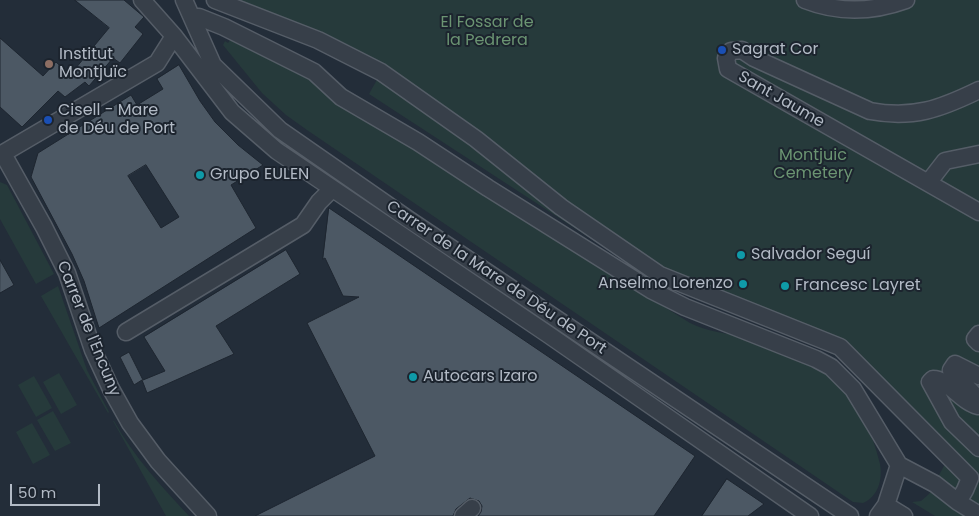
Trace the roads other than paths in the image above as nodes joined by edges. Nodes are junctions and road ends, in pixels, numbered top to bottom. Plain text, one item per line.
1 (142, 0) edge
2 (184, 0) edge
3 (214, 0) edge
4 (805, 0) edge
5 (906, 0) edge
6 (192, 17) junction
7 (174, 36) junction
8 (979, 90) edge
9 (979, 154) edge
10 (1, 155) edge
11 (928, 183) junction
12 (332, 189) junction
13 (979, 212) edge
14 (126, 332) dead end
15 (979, 334) edge
16 (979, 343) edge
17 (979, 376) edge
18 (979, 401) edge
19 (979, 448) edge
20 (899, 465) junction
21 (958, 502) junction
22 (882, 510) edge
23 (979, 515) edge
24 (208, 516) edge
25 (810, 516) edge
26 (850, 516) edge
27 (904, 516) edge

1 - 7 street, Carrer de la Mare de Déu de Port
2 - 6 street, Carrer de la Mare de Déu de Port
3 - 21 street
4 - 5 street
6 - 20 street
6 - 26 street, Carrer de la Mare de Déu de Port
7 - 10 street
7 - 12 street, Carrer de la Mare de Déu de Port
8 - 11 street, Sant Jaume
9 - 11 street
10 - 24 street, Carrer de l'Encuny
11 - 13 street, Sant Jaume
12 - 14 street
12 - 25 street, Carrer de la Mare de Déu de Port
15 - 16 street
17 - 18 street
18 - 19 street
20 - 21 street
20 - 22 street
21 - 23 street
22 - 27 street

